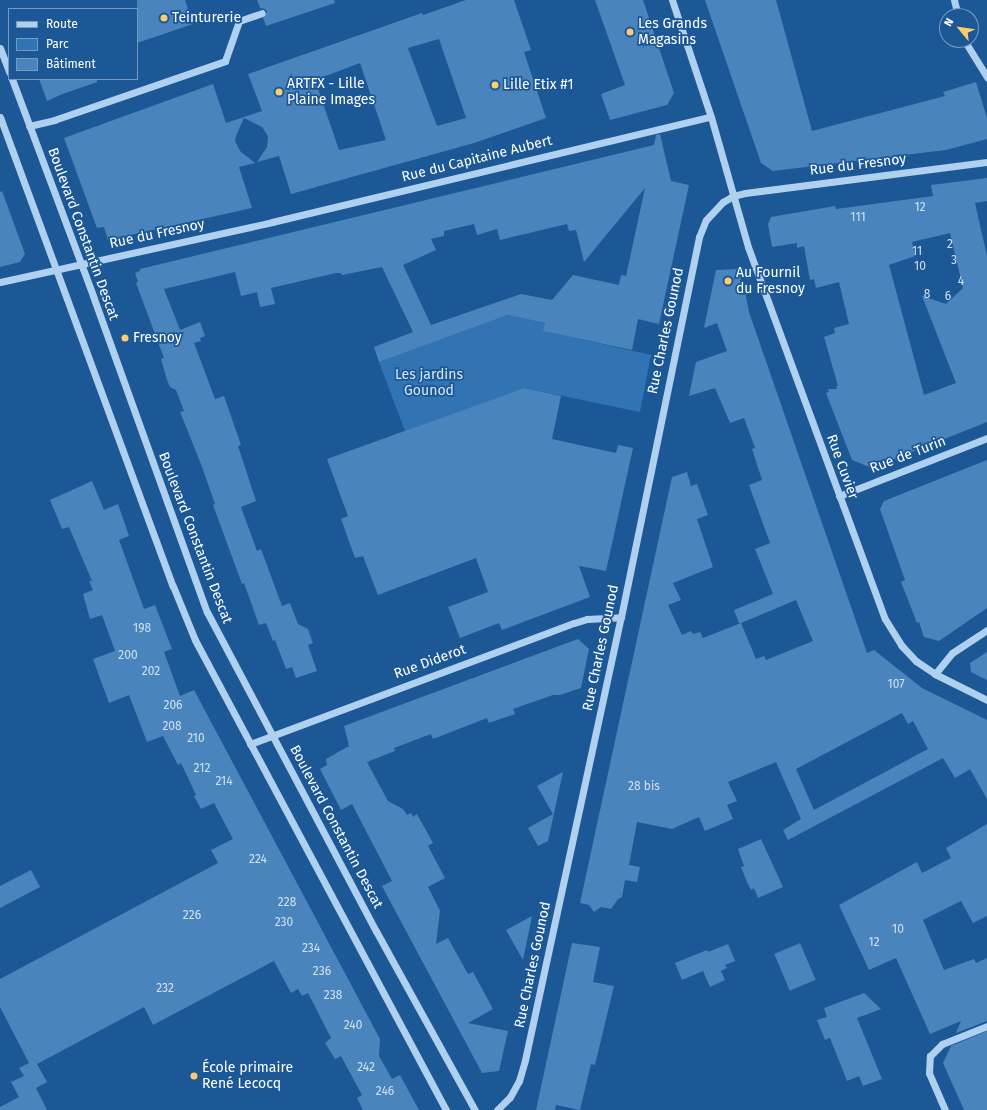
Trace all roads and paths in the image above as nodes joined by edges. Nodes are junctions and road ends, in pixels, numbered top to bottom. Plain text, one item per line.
1 (672, 0) edge
2 (262, 14) dead end
3 (0, 48) edge
4 (969, 48) edge
5 (8, 69) edge
6 (987, 77) edge
7 (12, 80) edge
8 (0, 117) edge
9 (711, 117) junction
10 (29, 126) junction
11 (987, 162) edge
12 (733, 196) junction
13 (249, 227) joint
14 (80, 263) junction
15 (56, 269) junction
16 (0, 282) edge
17 (987, 438) edge
18 (839, 496) junction
19 (621, 617) junction
20 (987, 630) edge
21 (935, 674) junction
22 (987, 700) edge
23 (273, 735) junction
24 (250, 744) junction
25 (987, 1026) edge
26 (446, 1110) edge
27 (475, 1110) edge
28 (498, 1110) edge
29 (945, 1110) edge

1 - 9 street, Rue Cuvier
2 - 10 street
3 - 5 street
4 - 6 street
7 - 10 street, Boulevard Constantin Descat
8 - 15 street
9 - 12 street, Rue Cuvier
9 - 13 street, Rue du Capitaine Aubert
10 - 14 street, Boulevard Constantin Descat
11 - 12 street, Rue du Fresnoy
12 - 18 street, Rue Cuvier
12 - 19 street, Rue Charles Gounod
13 - 14 street, Rue du Fresnoy
14 - 15 street, Rue du Fresnoy
14 - 23 street, Boulevard Constantin Descat
15 - 16 street, Rue du Fresnoy
15 - 24 street
17 - 18 street, Rue de Turin
18 - 21 street, Rue Cuvier
19 - 23 street, Rue Diderot
19 - 28 street, Rue Charles Gounod
20 - 21 street
21 - 22 street, Rue Cuvier
23 - 24 street, Rue Diderot
23 - 27 street, Boulevard Constantin Descat
24 - 26 street
25 - 29 street

